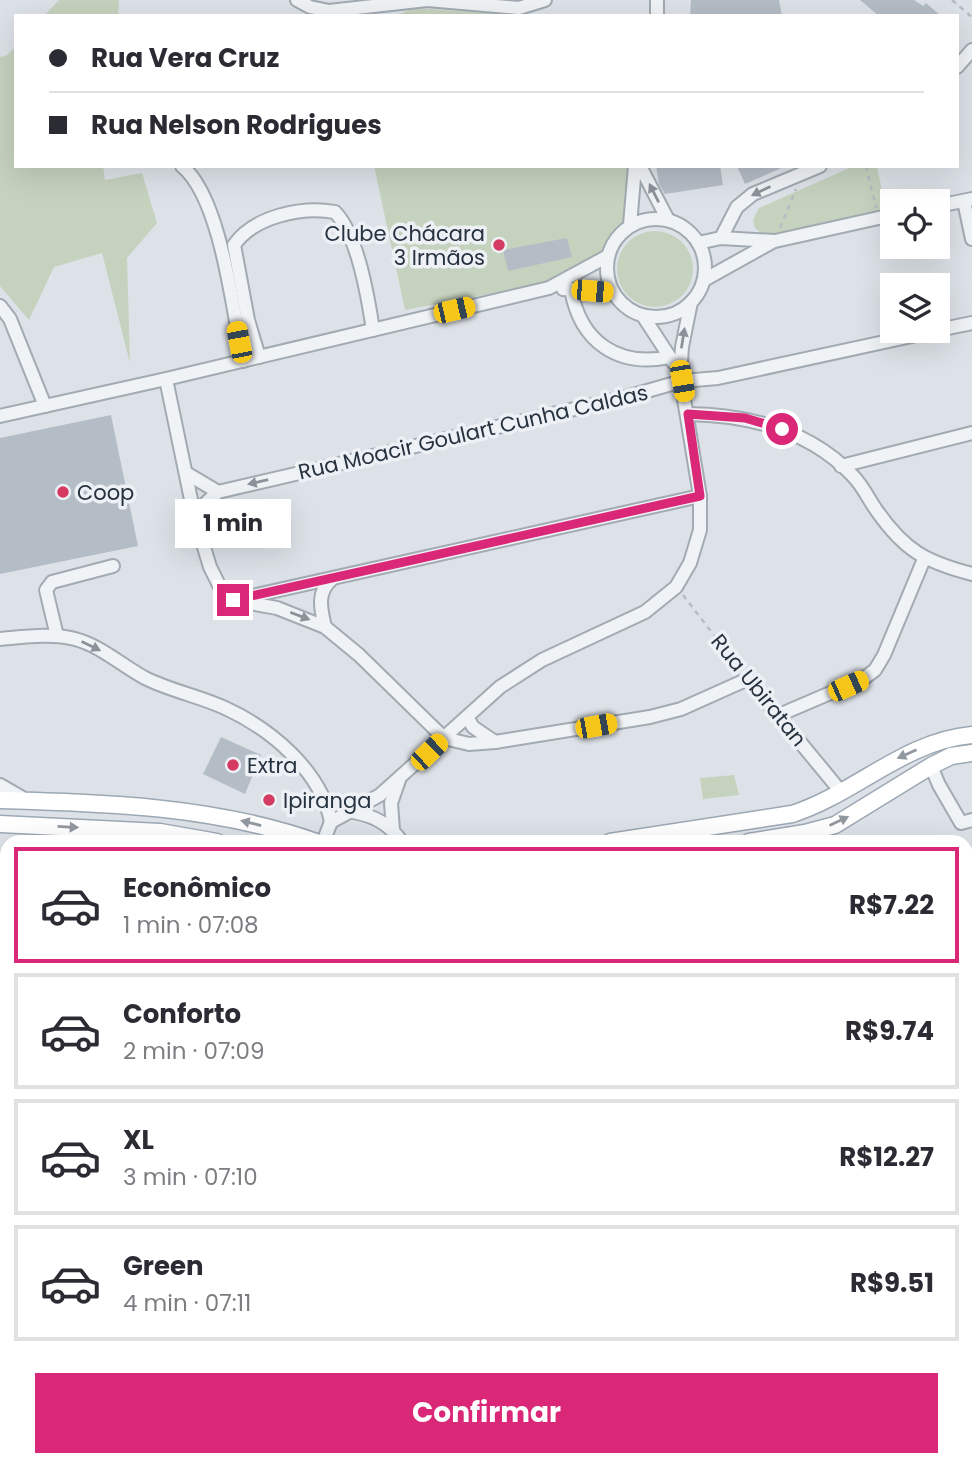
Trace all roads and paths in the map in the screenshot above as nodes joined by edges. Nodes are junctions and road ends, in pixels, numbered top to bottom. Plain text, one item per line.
1 (297, 0) edge
2 (545, 0) edge
3 (952, 0) edge
4 (519, 12) edge
5 (972, 17) edge
6 (972, 50) edge
7 (959, 65) edge
8 (184, 168) edge
9 (635, 168) edge
10 (641, 168) edge
11 (815, 168) edge
12 (866, 168) edge
13 (802, 173) junction
14 (968, 200) edge
15 (950, 204) edge
16 (878, 218) joint
17 (668, 220) junction
18 (630, 225) junction
19 (722, 238) junction
20 (972, 239) edge
21 (775, 241) junction
22 (698, 243) junction
23 (608, 256) junction
24 (704, 280) junction
25 (549, 288) junction
26 (571, 289) junction
27 (613, 293) junction
28 (691, 302) junction
29 (0, 306) edge
30 (643, 316) junction
31 (972, 323) edge
32 (950, 327) edge
33 (373, 330) junction
34 (880, 342) edge
35 (670, 356) junction
36 (258, 357) junction
37 (243, 361) junction
38 (681, 378) junction
39 (166, 379) junction
40 (45, 406) junction
41 (688, 414) junction
42 (0, 416) edge
43 (972, 433) edge
44 (841, 466) junction
45 (186, 473) junction
46 (218, 492) junction
47 (700, 496) junction
48 (194, 514) junction
49 (923, 559) junction
50 (113, 566) dead end
51 (972, 574) edge
52 (332, 579) junction
53 (676, 587) junction
54 (233, 600) junction
55 (325, 627) junction
56 (57, 636) junction
57 (0, 639) edge
58 (748, 679) junction
59 (779, 715) junction
60 (467, 717) junction
61 (972, 735) edge
62 (444, 738) junction
63 (495, 743) junction
64 (972, 753) edge
65 (932, 766) junction
66 (399, 780) junction
67 (0, 785) edge
68 (842, 793) junction
69 (0, 800) edge
70 (26, 800) junction
71 (353, 812) junction
72 (966, 821) edge
73 (331, 822) junction
74 (0, 824) edge
75 (393, 830) junction
76 (177, 835) edge
77 (292, 835) edge
78 (326, 835) edge
79 (396, 835) edge
80 (656, 835) edge
81 (792, 835) edge

1 - 4 street
2 - 4 street
3 - 5 path
6 - 7 street
8 - 37 street
9 - 18 street
17 -> 10 street
11 - 13 street
12 - 16 path
13 -> 19 street
13 - 21 path
14 - 15 street
14 - 20 street
16 - 21 street
17 - 18 street
17 - 22 street
18 - 23 street
19 - 21 street
19 - 22 street
21 - 24 street
22 - 24 street
23 - 25 street
23 - 27 street
24 - 28 street
25 - 26 street
25 - 33 street
26 - 27 street
26 - 35 street
27 - 30 street
28 - 30 street
38 -> 28 street
29 - 40 street
30 - 35 street
31 - 32 street, Rua Moacir Goulart Cunha Caldas
33 - 36 street
33 - 36 street
34 - 38 street, Rua Moacir Goulart Cunha Caldas
35 - 38 street
36 - 37 street
37 - 39 street
38 - 41 street
38 -> 46 street, Rua Moacir Goulart Cunha Caldas
39 - 40 street
39 - 45 street
40 - 42 street
41 - 44 street
41 - 47 street
43 - 44 street
44 - 49 street
45 - 46 street
45 - 48 street
46 - 48 street, Rua Moacir Goulart Cunha Caldas
47 - 52 street
47 - 53 street
48 - 54 street
49 - 51 street
49 - 59 street
50 - 56 street
52 - 54 street
52 - 55 street
53 - 58 path, Rua Ubiratan
53 - 60 street
54 -> 55 street
55 - 62 street
56 - 57 street
56 -> 73 street
58 - 59 street, Rua Ubiratan
58 - 63 street
59 - 68 street, Rua Ubiratan
60 - 62 street
60 - 63 street
61 -> 68 main road
62 - 63 street
62 - 66 street
64 - 65 main road
65 - 72 street
81 -> 65 main road
66 - 71 street
66 - 75 street
67 - 70 street
68 - 80 main road
69 - 70 main road
77 -> 70 main road
71 - 73 street
71 - 75 street
73 - 78 street
74 -> 76 main road
75 - 79 street

